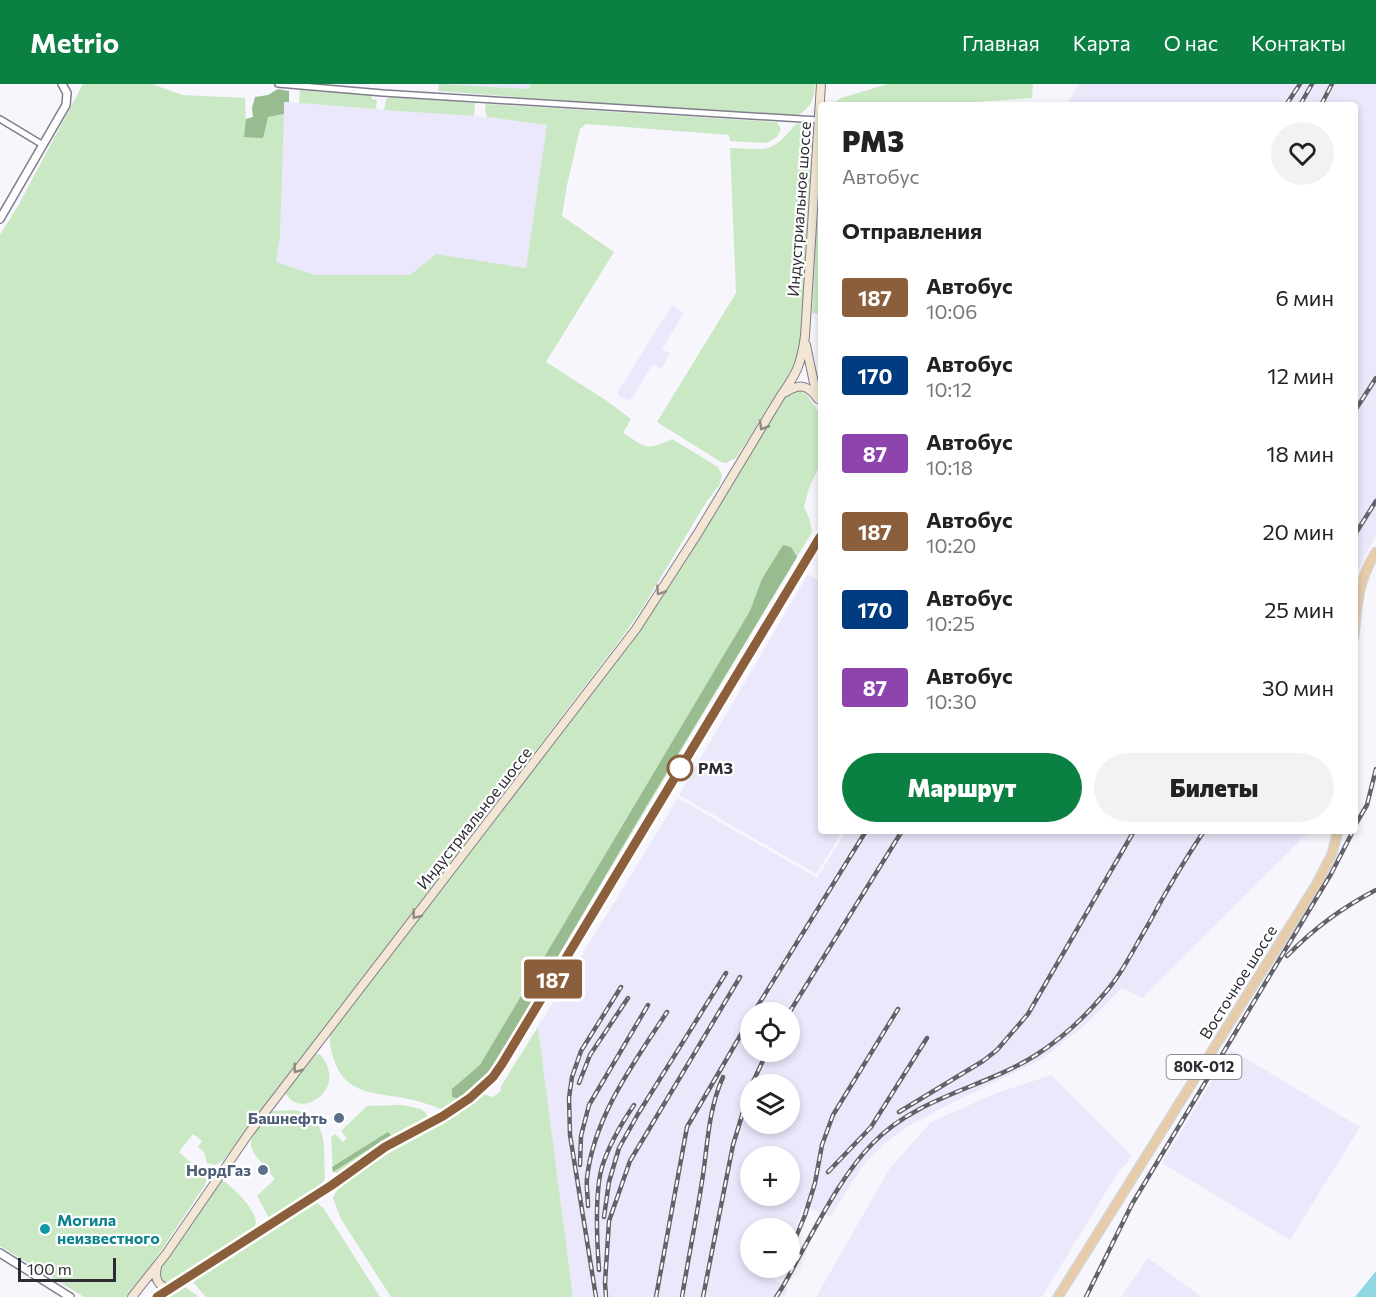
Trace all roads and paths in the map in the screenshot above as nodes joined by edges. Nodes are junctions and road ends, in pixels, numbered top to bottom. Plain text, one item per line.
1 (62, 84) edge
2 (278, 84) edge
3 (821, 84) edge
4 (820, 102) edge
5 (0, 118) edge
6 (818, 120) joint
7 (43, 145) junction
8 (0, 219) edge
9 (804, 336) junction
10 (818, 395) edge
11 (780, 397) junction
12 (818, 398) edge
13 (818, 540) edge
14 (1376, 552) edge
15 (1358, 594) edge
16 (1337, 834) edge
17 (0, 1253) edge
18 (157, 1265) junction
19 (171, 1289) junction
20 (70, 1297) edge
21 (132, 1297) edge
22 (157, 1297) edge
23 (1058, 1297) edge

1 - 7 street
2 - 6 street
3 - 4 main road, Индустриальное шоссе
5 - 7 street
6 - 9 main road, Индустриальное шоссе
7 - 8 street
9 - 10 main road, Индустриальное шоссе
9 - 11 main road, Индустриальное шоссе
11 - 12 main road
11 -> 18 main road, Индустриальное шоссе
13 - 19 main road
14 - 15 main road
16 - 23 main road, Восточное шоссе / 80К-012
17 - 20 street
18 - 19 main road
18 - 21 main road, Индустриальное шоссе
19 - 22 main road

